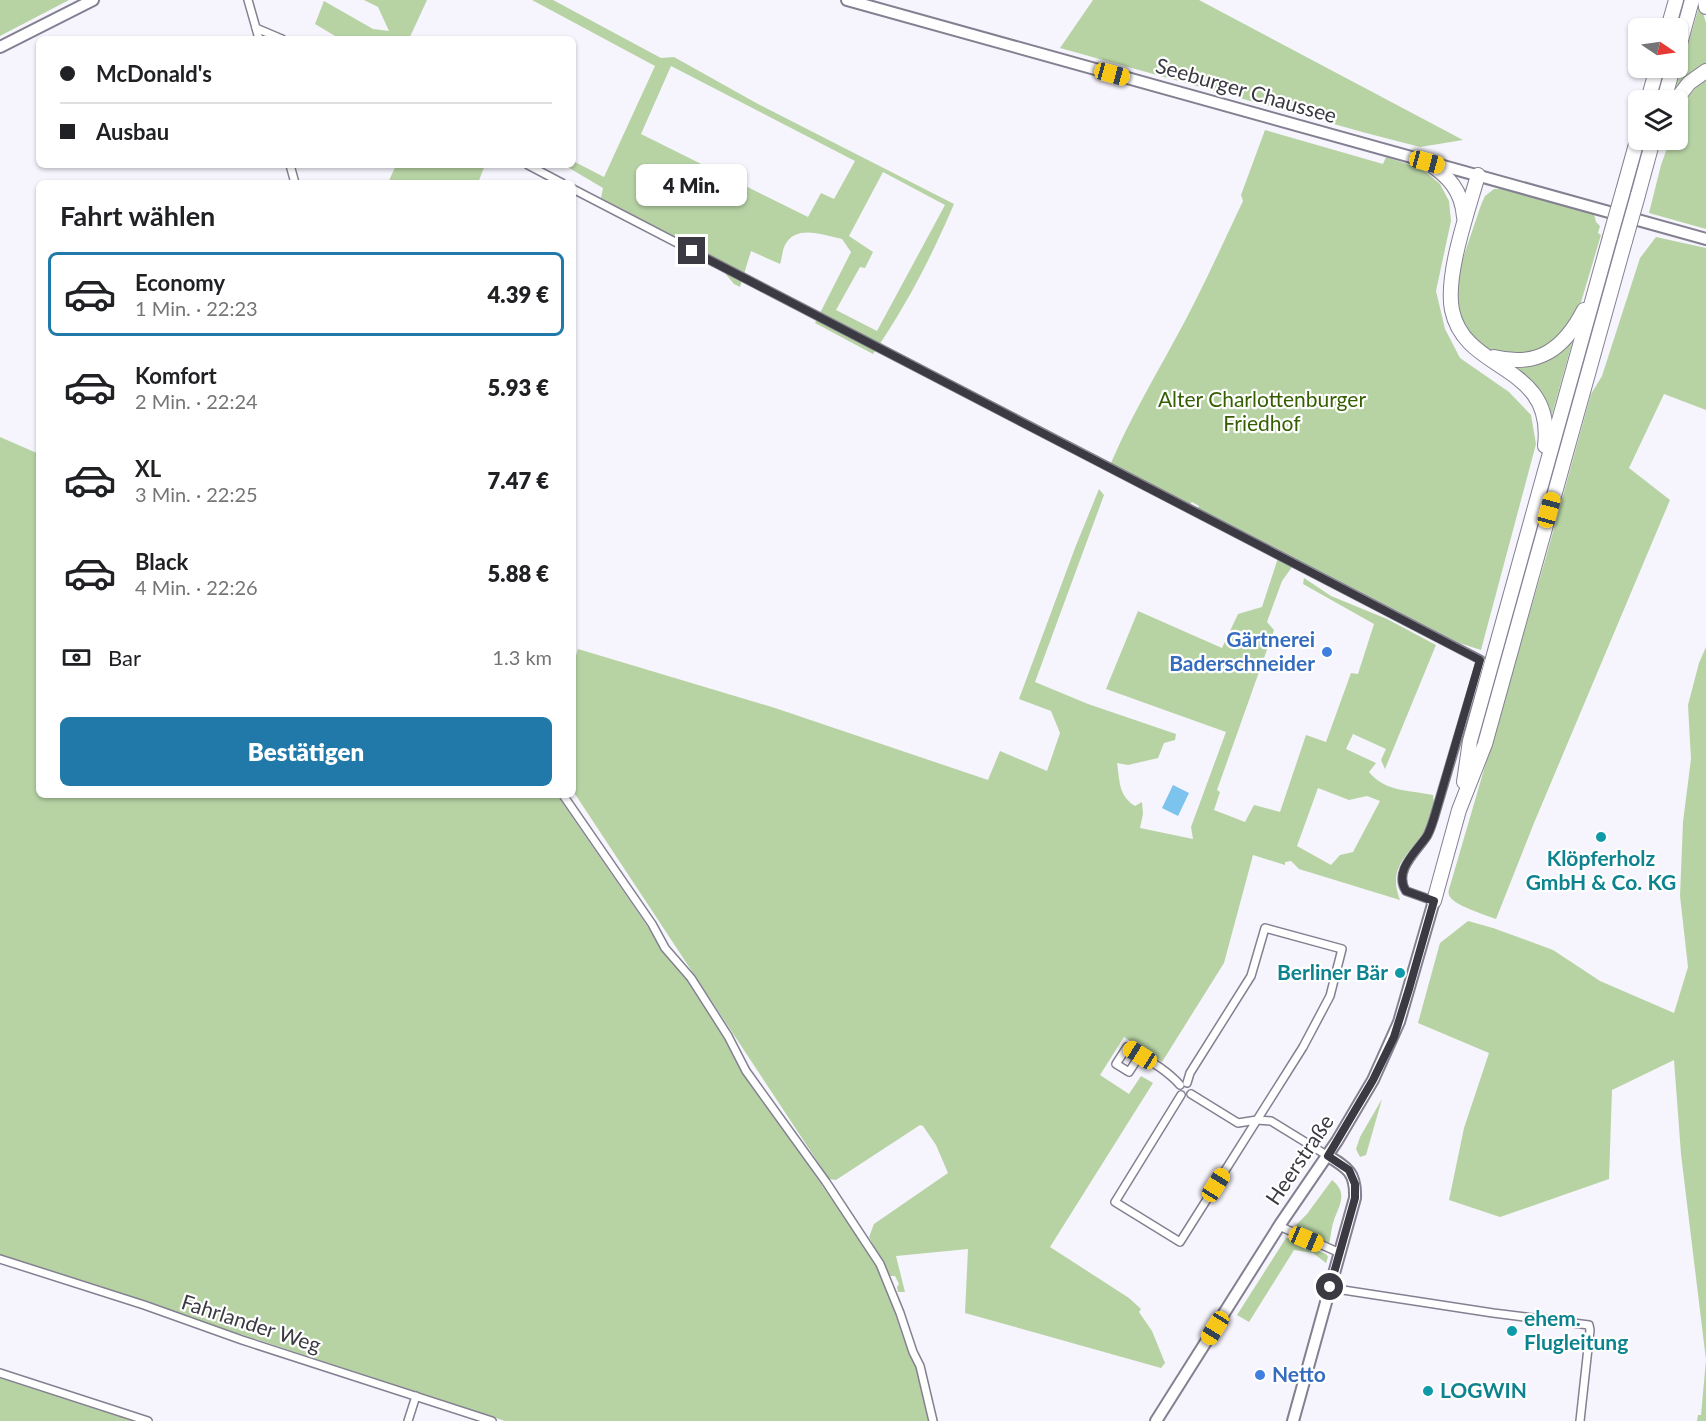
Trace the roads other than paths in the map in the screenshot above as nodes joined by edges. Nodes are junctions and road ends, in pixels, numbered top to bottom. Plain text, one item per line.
1 (93, 0) edge
2 (248, 0) edge
3 (847, 0) edge
4 (1676, 0) edge
5 (1692, 0) edge
6 (1705, 0) edge
7 (1706, 7) edge
8 (1671, 18) edge
9 (1687, 18) edge
10 (256, 28) junction
11 (258, 36) edge
12 (275, 36) edge
13 (0, 47) edge
14 (1706, 71) edge
15 (1684, 90) edge
16 (1634, 150) edge
17 (1650, 150) edge
18 (1427, 162) junction
19 (534, 168) edge
20 (1478, 175) junction
21 (556, 180) edge
22 (576, 191) edge
23 (1464, 228) junction
24 (1706, 239) edge
25 (1601, 270) junction
26 (1484, 354) junction
27 (1537, 499) junction
28 (565, 798) edge
29 (1460, 810) junction
30 (1434, 901) junction
31 (1140, 1055) dead end
32 (1184, 1084) junction
33 (1191, 1094) junction
34 (1181, 1095) junction
35 (1257, 1120) junction
36 (1328, 1156) junction
37 (1280, 1226) junction
38 (1340, 1253) junction
39 (0, 1258) edge
40 (1330, 1287) junction
41 (0, 1373) edge
42 (416, 1395) junction
43 (148, 1421) edge
44 (408, 1421) edge
45 (492, 1421) edge
46 (933, 1421) edge
47 (1156, 1421) edge
48 (1293, 1421) edge
49 (1580, 1421) edge

1 - 13 main road
2 - 10 street
3 - 18 main road, Seeburger Chaussee
4 - 8 highway
5 - 9 highway
6 - 7 highway
10 - 11 street
10 - 12 street
14 - 15 highway
16 - 25 highway, bridge
17 - 29 highway, bridge
18 - 20 main road, Seeburger Chaussee
18 - 23 highway
19 - 21 street
20 - 23 highway
20 - 24 main road, Seeburger Chaussee
22 - 30 street
23 - 26 highway
25 - 26 highway
25 - 27 highway
26 - 27 highway
27 - 29 highway
28 - 46 street
29 - 30 highway
30 - 36 main road, Heerstraße
31 - 32 street
32 - 33 street
32 - 34 street
32 - 35 street
33 - 34 street
33 - 35 street
34 - 35 street
35 - 36 street
36 - 37 main road, Heerstraße
36 - 38 main road
37 - 38 street
37 - 47 main road, Heerstraße
38 - 40 main road
39 - 42 street, Fahrlander Weg
40 - 48 main road
40 - 49 street
41 - 43 street
42 - 44 street
42 - 45 street, Fahrlander Weg

